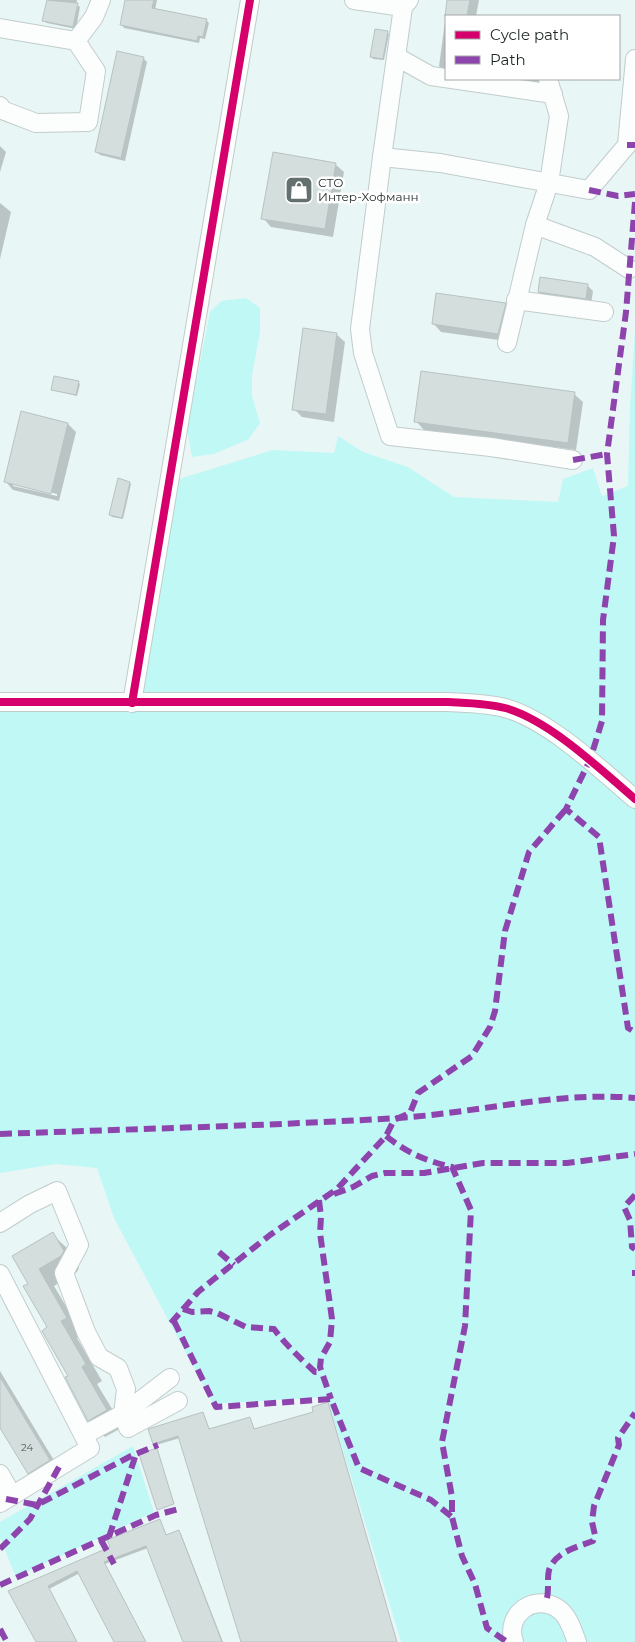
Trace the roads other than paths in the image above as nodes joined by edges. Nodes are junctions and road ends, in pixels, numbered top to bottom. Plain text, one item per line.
1 (101, 0) edge
2 (250, 0) edge
3 (354, 0) edge
4 (406, 3) edge
5 (0, 28) edge
6 (76, 41) junction
7 (397, 57) junction
8 (635, 59) edge
9 (445, 77) edge
10 (479, 80) edge
11 (550, 86) edge
12 (0, 106) edge
13 (382, 157) junction
14 (549, 183) junction
15 (535, 225) junction
16 (629, 269) dead end
17 (516, 300) junction
18 (604, 312) dead end
19 (507, 343) dead end
20 (573, 460) dead end
21 (0, 702) edge
22 (132, 703) junction
23 (635, 799) edge
24 (0, 1222) edge
25 (0, 1274) edge
26 (170, 1378) dead end
27 (178, 1401) dead end
28 (123, 1414) junction
29 (84, 1435) junction
30 (0, 1474) edge
31 (6, 1499) edge
32 (514, 1642) edge
33 (577, 1642) edge

1 - 6 street
2 - 22 street
3 - 4 street
4 - 7 street
5 - 6 street
6 - 12 street
7 - 9 street
7 - 13 street
8 - 14 street
10 - 11 street
11 - 14 street
13 - 14 street
13 - 20 street
14 - 15 street
15 - 16 street
15 - 17 street
17 - 18 street
17 - 19 street
21 - 22 street
22 - 23 street
24 - 28 street
25 - 29 street
26 - 28 street
27 - 28 street
28 - 29 street
29 - 31 street
30 - 31 street
32 - 33 street

